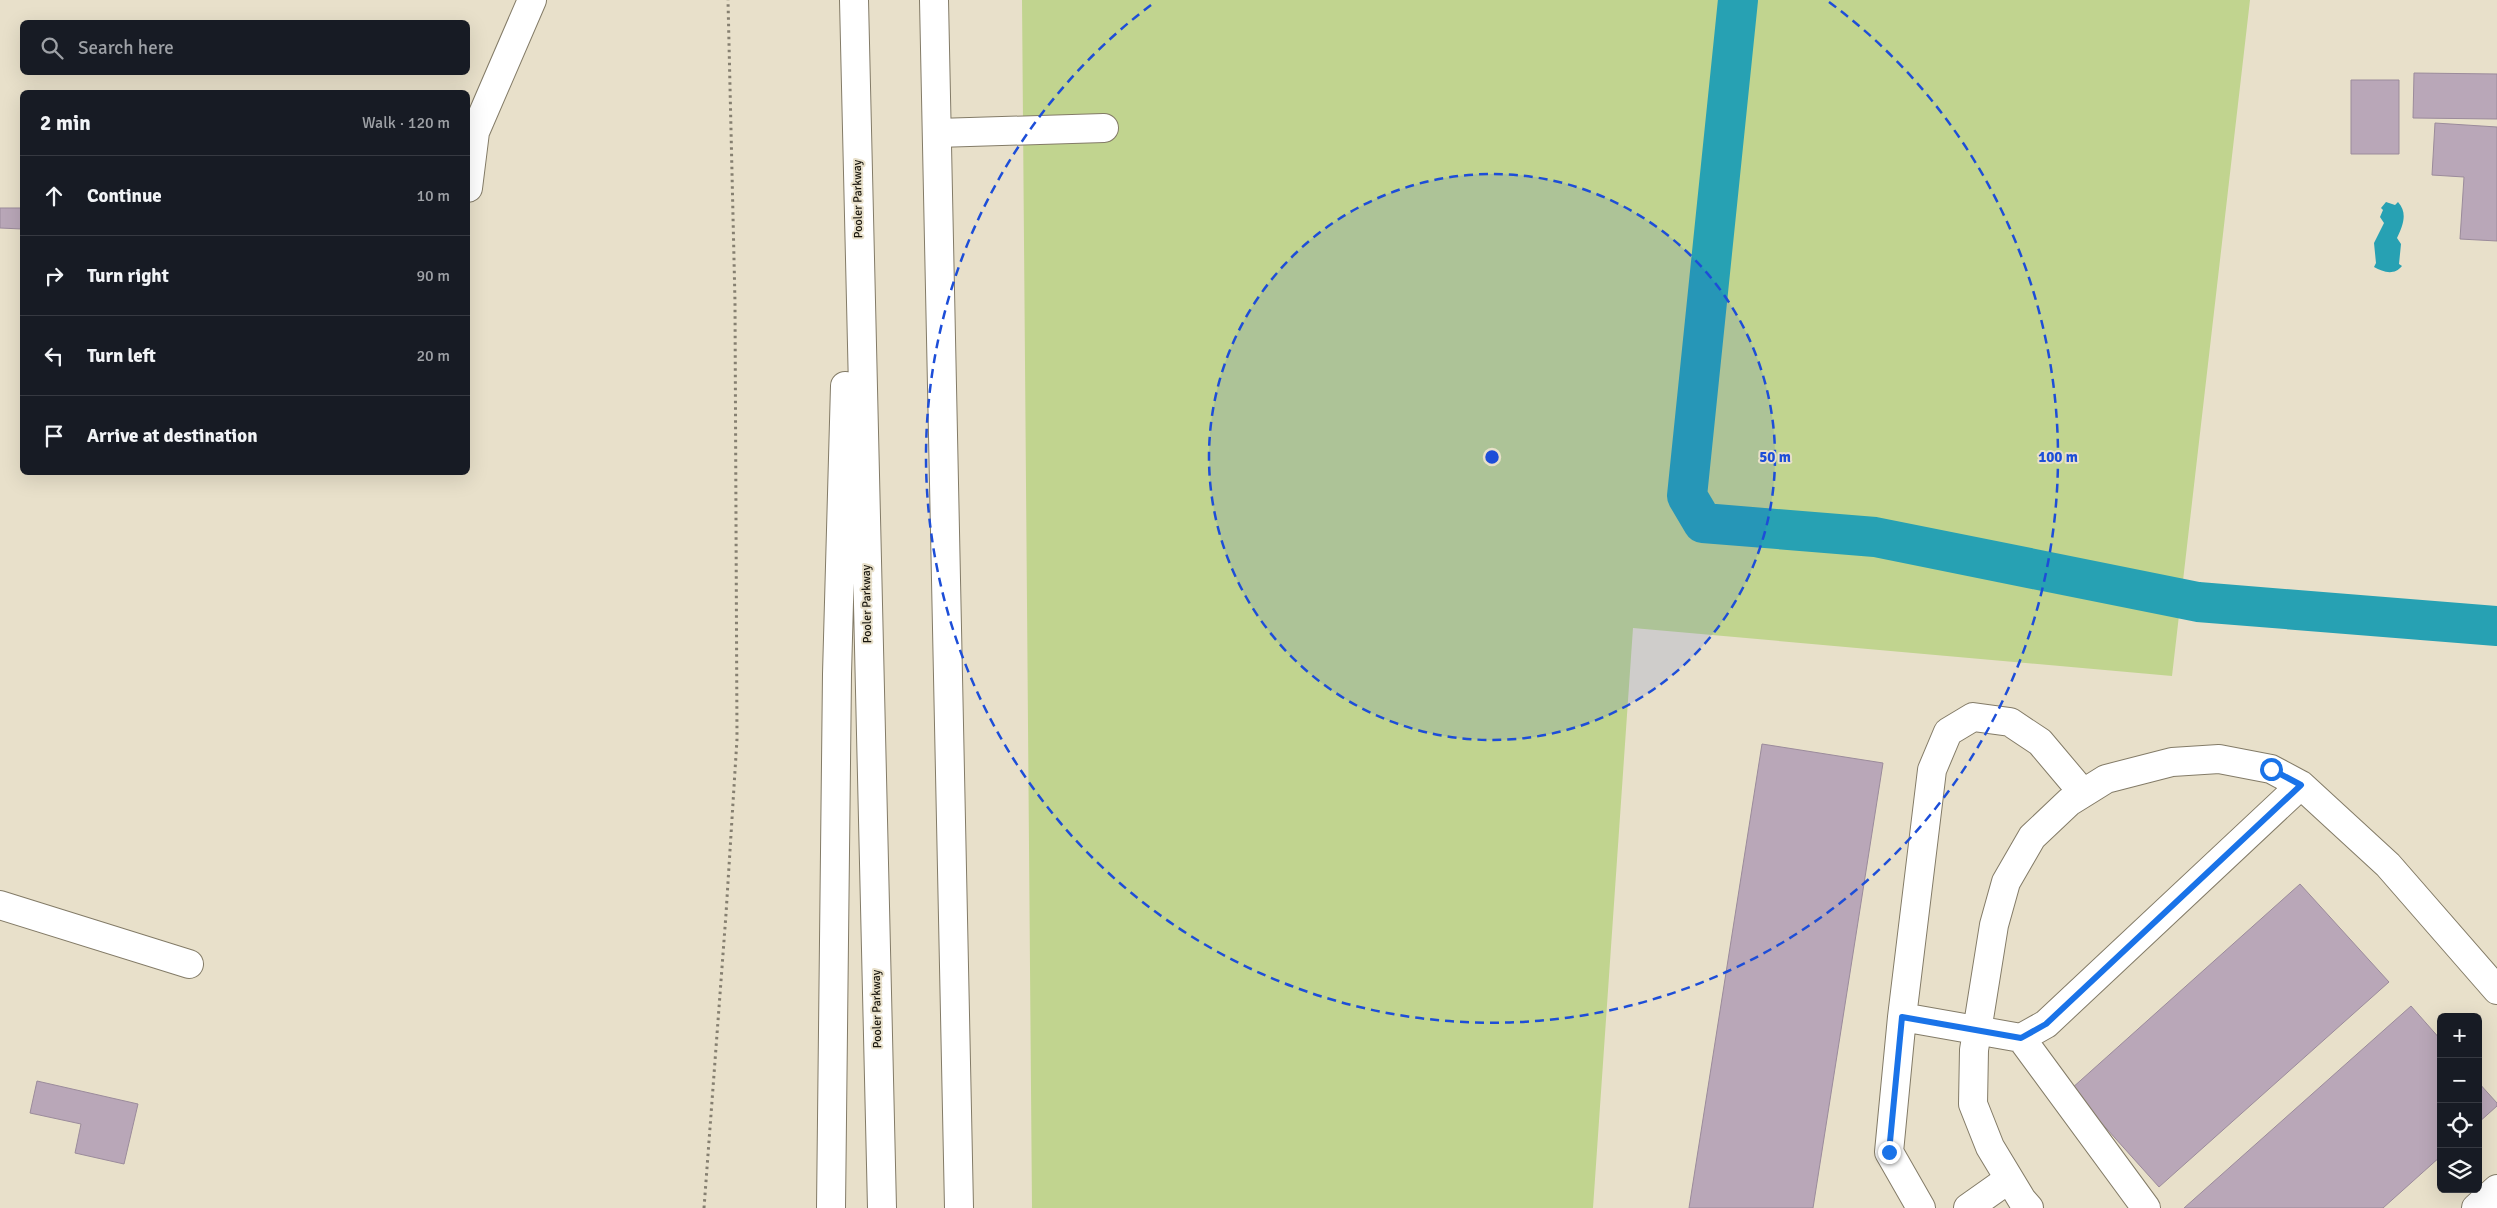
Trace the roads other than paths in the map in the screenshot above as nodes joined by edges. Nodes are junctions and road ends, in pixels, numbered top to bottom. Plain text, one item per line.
1 (532, 0) edge
2 (934, 0) edge
3 (854, 5) edge
4 (1104, 128) dead end
5 (937, 133) junction
6 (471, 135) edge
7 (470, 153) edge
8 (2301, 785) junction
9 (2083, 793) junction
10 (0, 905) edge
11 (188, 964) dead end
12 (2497, 990) edge
13 (1902, 1017) junction
14 (1977, 1031) junction
15 (2021, 1038) junction
16 (2009, 1179) junction
17 (2497, 1189) edge
18 (831, 1208) edge
19 (882, 1208) edge
20 (959, 1208) edge
21 (1921, 1208) edge
22 (1968, 1208) edge
23 (2029, 1208) edge
24 (2146, 1208) edge
25 (2476, 1208) edge

1 - 6 main road
2 - 5 main road
3 - 18 main road
3 - 19 main road, Pooler Parkway
4 - 5 main road
5 - 20 main road
6 - 7 main road
8 - 9 main road
8 - 12 main road
8 - 15 main road
9 - 13 main road
9 - 14 main road
10 - 11 main road
13 - 14 main road
13 - 21 main road
14 - 15 main road
14 - 16 main road
15 - 24 main road
16 - 22 main road
16 - 23 main road
17 - 25 main road

